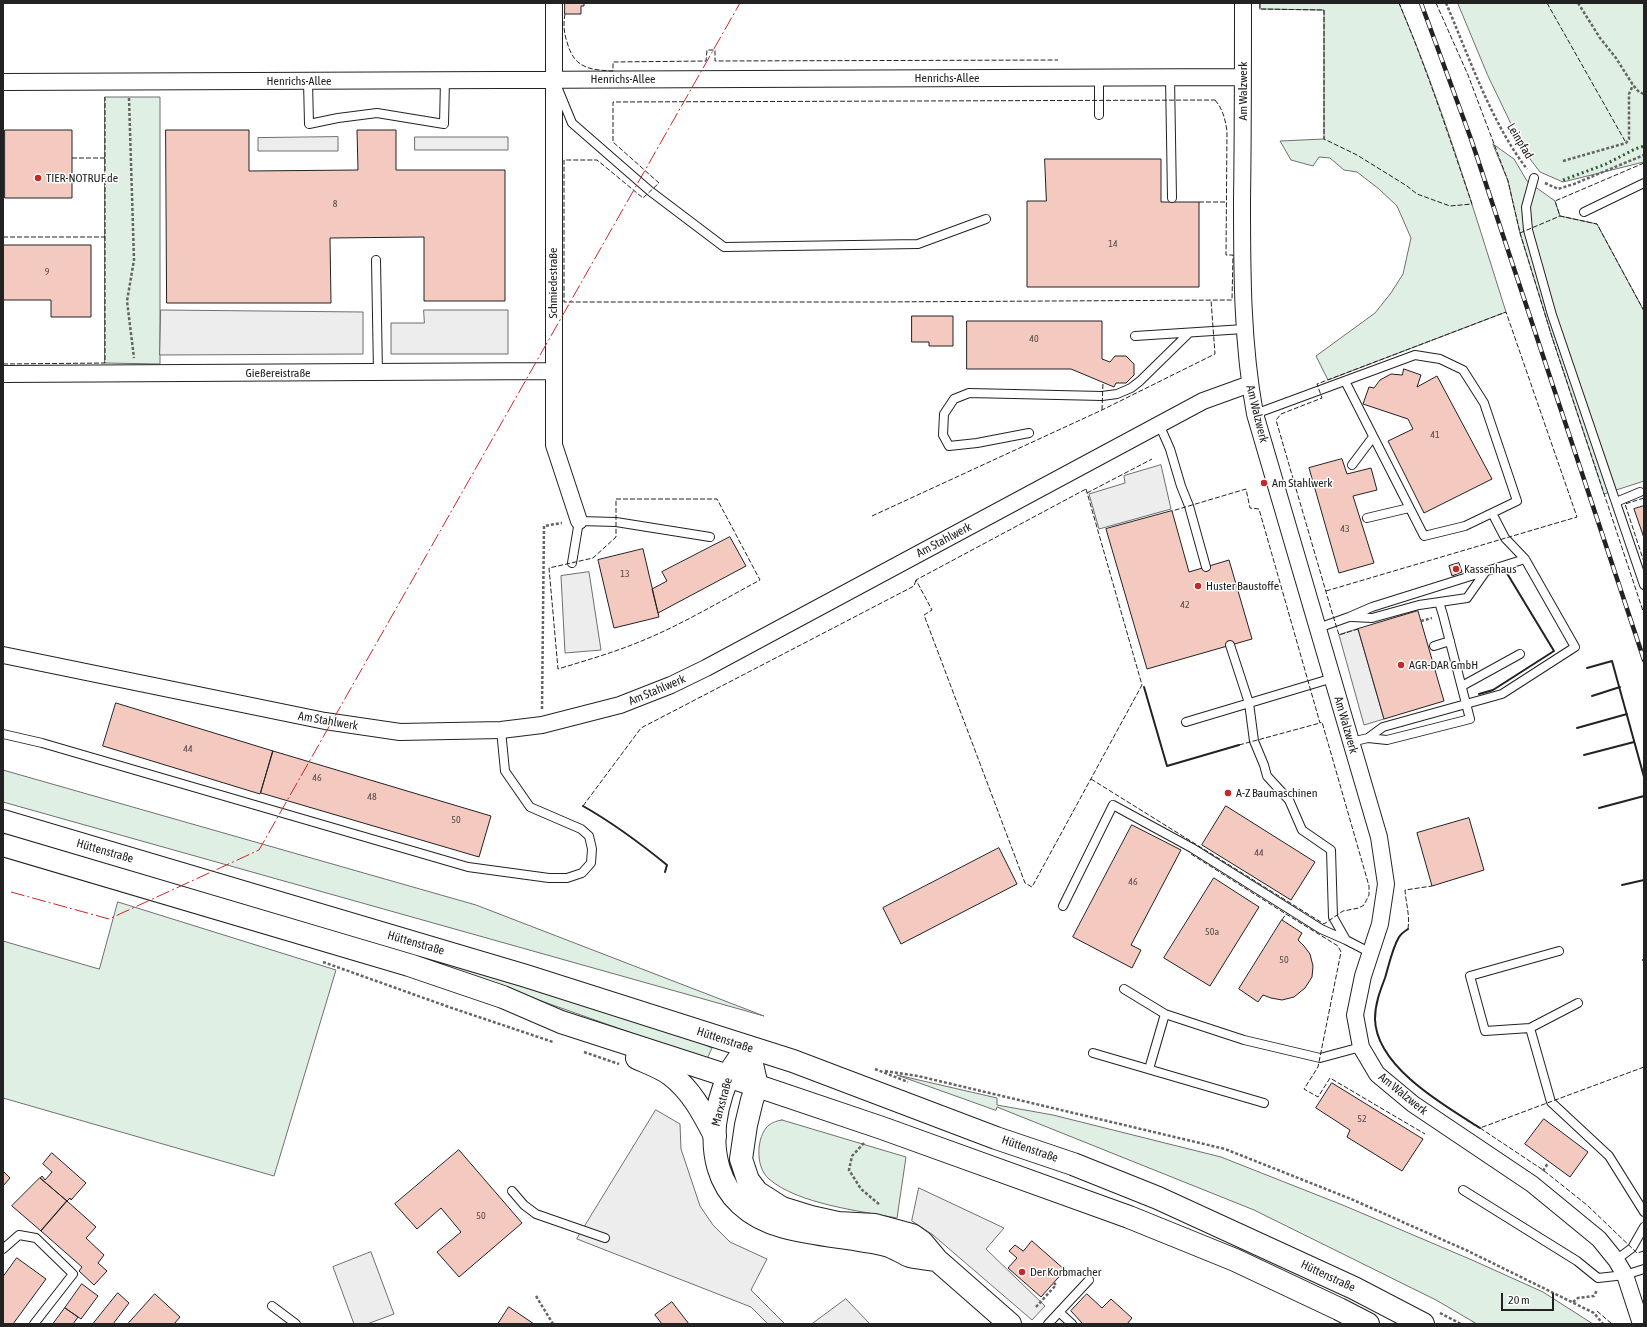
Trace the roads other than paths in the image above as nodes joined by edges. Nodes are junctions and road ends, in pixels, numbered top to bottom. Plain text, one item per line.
1 (554, 3) edge
2 (1243, 3) edge
3 (1099, 77) junction
4 (1170, 77) junction
5 (1243, 77) junction
6 (554, 79) junction
7 (445, 80) junction
8 (308, 81) junction
9 (3, 82) edge
10 (1099, 115) dead end
11 (1534, 178) road end
12 (1644, 183) edge
13 (1172, 198) dead end
14 (1584, 212) dead end
15 (986, 219) dead end
16 (376, 260) dead end
17 (1244, 329) junction
18 (1189, 333) junction
19 (1135, 336) dead end
20 (554, 371) junction
21 (378, 373) junction
22 (3, 374) edge
23 (1345, 382) junction
24 (1250, 384) junction
25 (1255, 414) junction
26 (1159, 424) junction
27 (1029, 433) dead end
28 (1373, 437) junction
29 (1352, 465) dead end
30 (1640, 492) dead end
31 (1616, 502) junction
32 (1409, 508) junction
33 (1492, 513) junction
34 (1367, 518) dead end
35 (579, 521) junction
36 (710, 537) dead end
37 (1525, 558) junction
38 (572, 563) dead end
39 (1206, 567) dead end
40 (1486, 571) junction
41 (1644, 585) edge
42 (1439, 602) junction
43 (1349, 617) junction
44 (1318, 628) junction
45 (1450, 641) junction
46 (1230, 645) dead end
47 (1434, 646) dead end
48 (1520, 654) dead end
49 (3, 655) edge
50 (1333, 678) junction
51 (1462, 686) junction
52 (1249, 703) junction
53 (1466, 704) junction
54 (1186, 722) dead end
55 (501, 730) junction
56 (3, 734) edge
57 (1368, 738) junction
58 (1351, 742) junction
59 (3, 821) edge
60 (3, 845) edge
61 (1063, 906) dead end
62 (1346, 940) junction
63 (1559, 951) dead end
64 (1371, 953) junction
65 (1124, 989) dead end
66 (1578, 1003) dead end
67 (1165, 1014) junction
68 (560, 1022) junction
69 (1530, 1028) junction
70 (748, 1047) junction
71 (1361, 1047) junction
72 (1093, 1053) dead end
73 (1149, 1069) junction
74 (728, 1076) junction
75 (757, 1086) junction
76 (1264, 1103) dead end
77 (715, 1136) junction
78 (1463, 1190) dead end
79 (512, 1191) dead end
80 (1644, 1212) edge
81 (1644, 1227) edge
82 (605, 1238) dead end
83 (3, 1249) edge
84 (937, 1260) junction
85 (1616, 1260) junction
86 (1644, 1269) edge
87 (1625, 1275) junction
88 (1089, 1280) dead end
89 (272, 1306) dead end
90 (1059, 1312) junction
91 (34, 1324) edge
92 (296, 1324) edge
93 (1010, 1324) edge
94 (1048, 1324) edge
95 (1072, 1324) edge
96 (1368, 1324) edge
97 (1423, 1324) edge
98 (1641, 1324) edge

1 - 6 street, Schmiedestraße
2 - 5 street, Am Walzwerk
3 - 4 street, Henrichs-Allee
3 - 6 street, Henrichs-Allee
3 - 10 lane
4 - 5 street, Henrichs-Allee
4 - 13 lane
5 - 17 street, Am Walzwerk
6 - 7 street, Henrichs-Allee
6 - 15 lane
6 - 20 street, Schmiedestraße
7 - 8 street, Henrichs-Allee
7 - 8 lane
8 - 9 street, Henrichs-Allee
11 - 31 lane
12 - 14 lane
16 - 21 lane
17 - 18 lane
17 - 24 street, Am Walzwerk
18 - 19 lane
18 - 27 lane
20 - 21 street, Gießereistraße
20 - 35 street, Schmiedestraße
21 - 22 street, Gießereistraße
23 - 25 lane
23 - 28 lane
23 - 33 lane
24 - 25 street, Am Walzwerk
24 - 26 street, Am Stahlwerk
25 - 44 street, Am Walzwerk
26 - 39 lane
26 - 55 street, Am Stahlwerk
28 - 29 lane
28 - 32 lane
30 - 31 lane
31 - 41 lane
32 - 33 lane
32 - 34 lane
33 - 37 lane
35 - 36 lane
35 - 38 lane
37 - 40 lane
37 - 53 lane
40 - 42 lane
40 - 43 lane
42 - 43 lane
42 - 45 lane
43 - 44 lane
44 - 50 street, Am Walzwerk
45 - 47 lane
45 - 51 lane
46 - 52 lane
48 - 51 lane
49 - 55 street, Am Stahlwerk
50 - 52 lane
50 - 58 street, Am Walzwerk
51 - 53 lane
52 - 54 lane
52 - 62 lane
53 - 57 lane
53 - 57 lane
55 - 56 lane
57 - 58 lane
58 - 64 street, Am Walzwerk
59 - 70 main road, Hüttenstraße
60 - 68 main road, Hüttenstraße
61 - 62 lane
62 - 64 lane
63 - 69 lane
64 - 71 street, Am Walzwerk
65 - 67 lane
66 - 69 lane
67 - 71 lane
67 - 73 lane
68 - 74 main road, Hüttenstraße
68 - 77 main road
69 - 80 lane
70 - 74 main road, Marxstraße
70 - 75 main road
70 - 97 main road, Hüttenstraße
71 - 85 street, Am Walzwerk
72 - 73 lane
73 - 76 lane
74 - 75 main road, Hüttenstraße
74 - 77 main road, Marxstraße
75 - 84 main road
75 - 96 main road, Hüttenstraße
77 - 84 main road, Marxstraße
78 - 87 lane
79 - 82 lane
81 - 85 lane
83 - 91 lane
84 - 93 main road
85 - 87 street, Am Walzwerk
86 - 87 lane
87 - 98 street, Am Walzwerk
88 - 90 lane
89 - 92 lane
90 - 94 lane
90 - 95 lane

